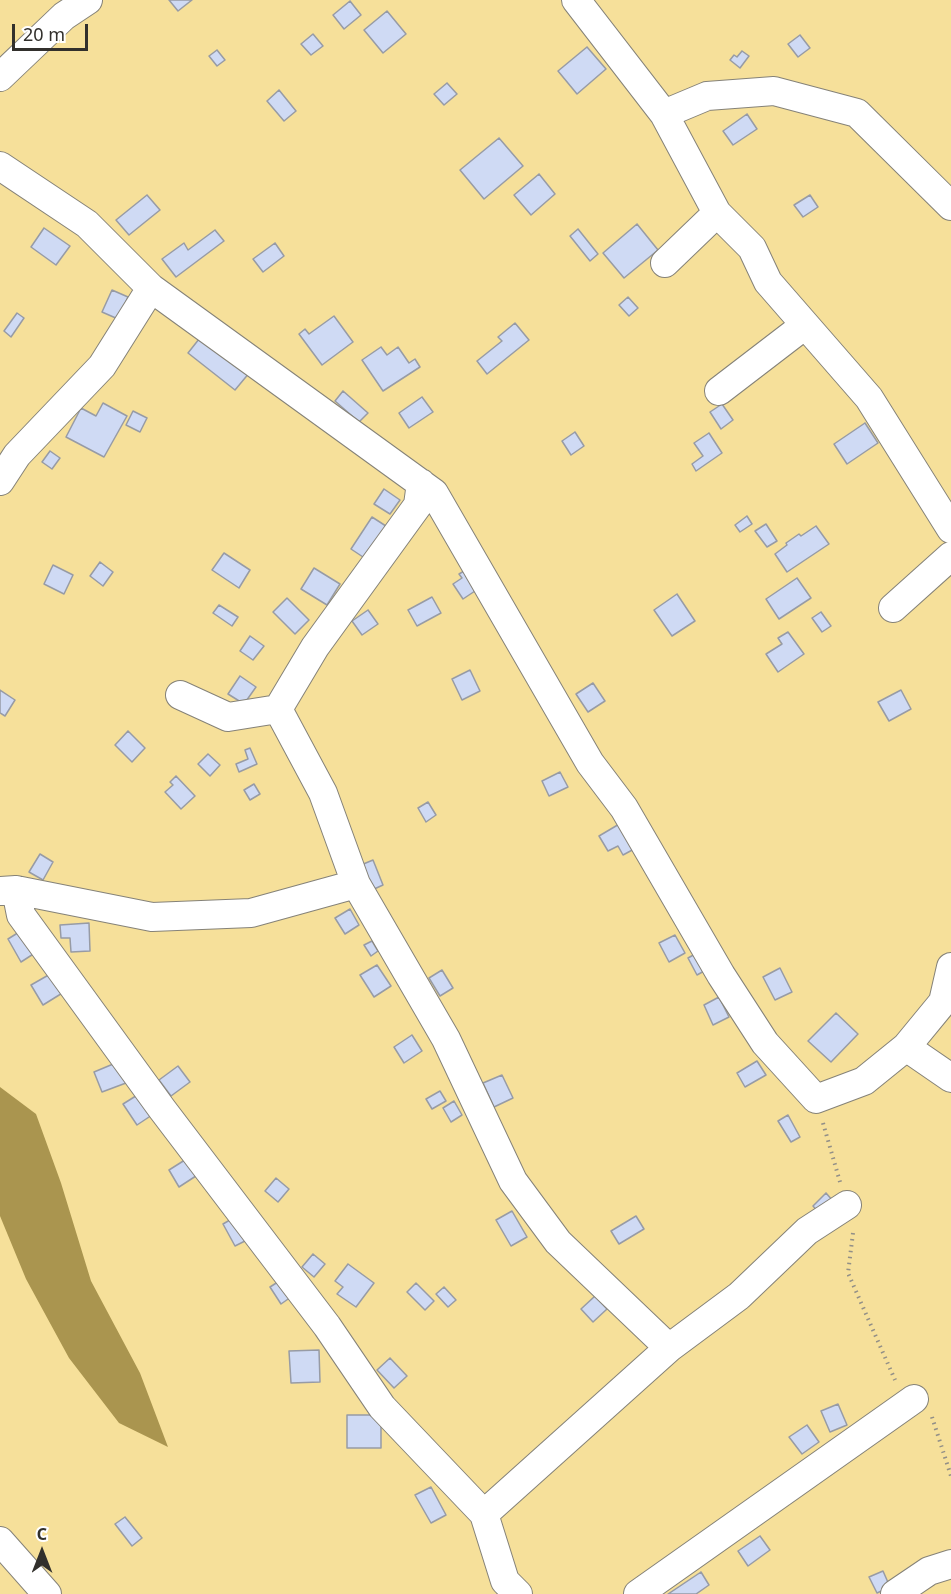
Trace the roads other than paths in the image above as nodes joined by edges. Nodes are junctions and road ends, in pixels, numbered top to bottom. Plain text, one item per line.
1 (88, 0) edge
2 (576, 0) edge
3 (0, 77) edge
4 (664, 114) junction
5 (0, 166) edge
6 (951, 206) edge
7 (717, 213) junction
8 (665, 263) dead end
9 (152, 288) junction
10 (806, 325) junction
11 (719, 391) dead end
12 (0, 481) edge
13 (421, 483) junction
14 (951, 529) edge
15 (951, 556) edge
16 (893, 608) dead end
17 (180, 695) dead end
18 (278, 709) junction
19 (356, 884) junction
20 (8, 890) edge
21 (951, 967) edge
22 (906, 1047) junction
23 (951, 1078) edge
24 (847, 1205) road end
25 (669, 1348) junction
26 (914, 1399) road end
27 (484, 1514) junction
28 (0, 1541) edge
29 (951, 1564) edge
30 (502, 1590) edge
31 (47, 1594) edge
32 (638, 1594) edge
33 (895, 1594) edge

1 - 3 lane
2 - 4 lane
4 - 6 lane
4 - 7 lane
5 - 9 lane
7 - 8 lane
7 - 10 lane
9 - 12 lane
9 - 13 lane
10 - 11 lane
10 - 14 lane
13 - 18 lane
13 - 22 lane
15 - 16 lane
17 - 18 lane
18 - 19 lane
19 - 20 lane
19 - 25 lane
20 - 27 lane
21 - 22 lane
22 - 23 lane
24 - 25 lane
25 - 27 lane
26 - 32 lane
27 - 30 lane
28 - 31 lane
29 - 33 lane

